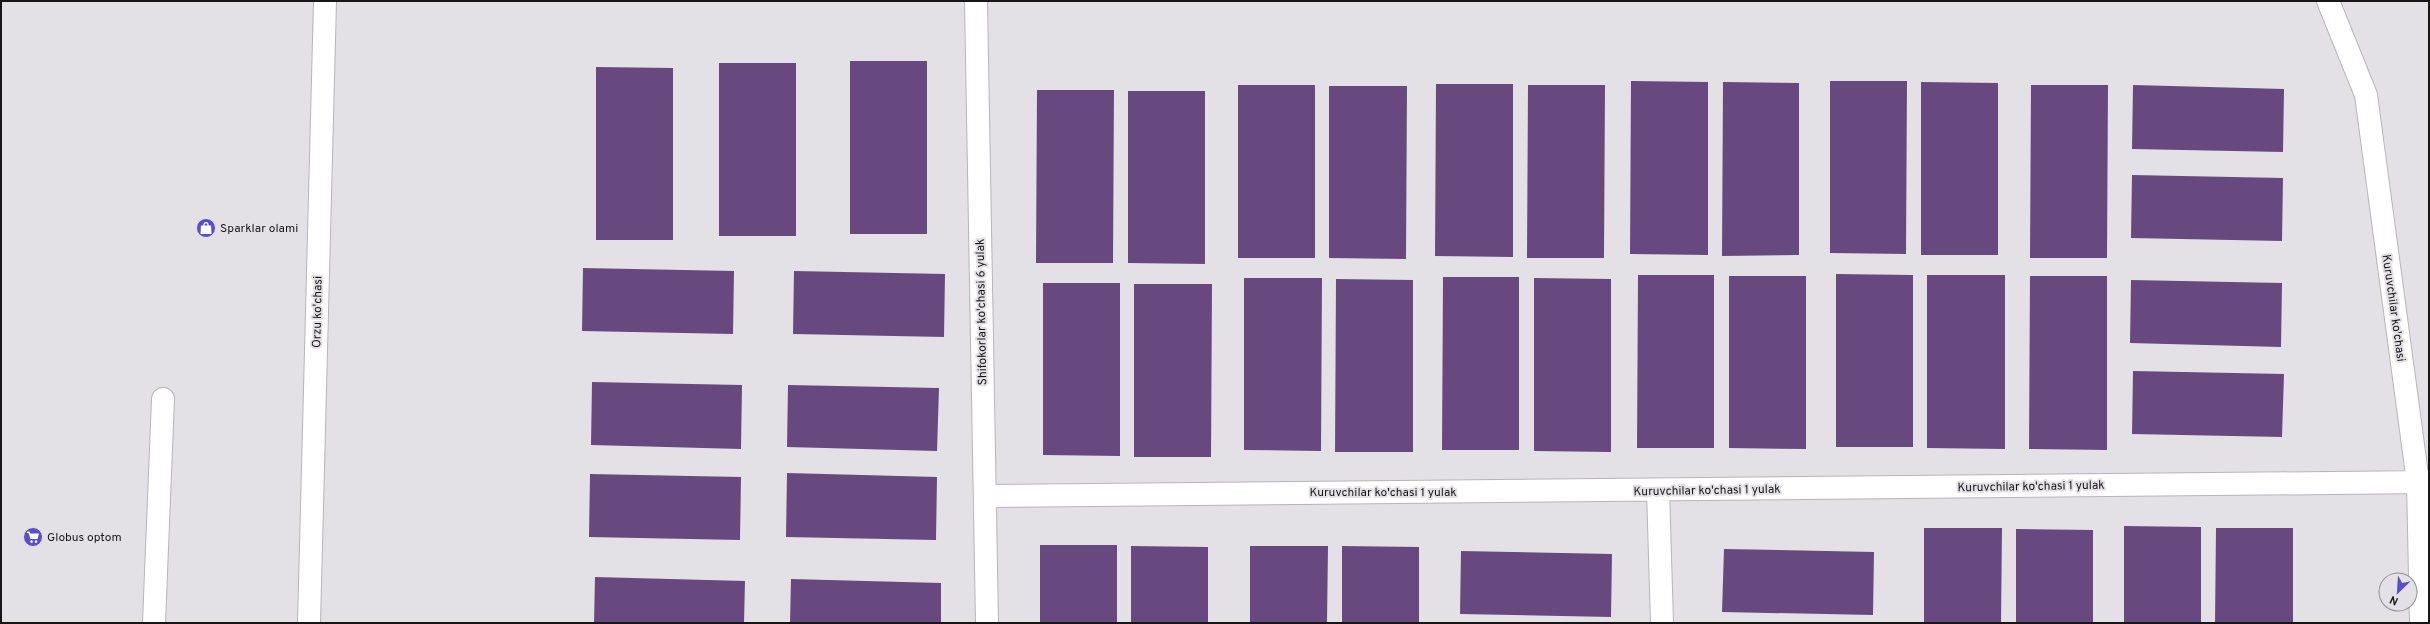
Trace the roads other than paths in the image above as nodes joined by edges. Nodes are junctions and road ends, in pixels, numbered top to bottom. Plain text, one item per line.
1 (325, 1) edge
2 (976, 1) edge
3 (2328, 1) edge
4 (163, 399) dead end
5 (2423, 482) edge
6 (1658, 490) junction
7 (985, 496) junction
8 (154, 623) edge
9 (309, 623) edge
10 (987, 623) edge
11 (1662, 623) edge
12 (2421, 623) edge

1 - 9 street, Orzu ko'chasi
2 - 7 street, Shifokorlar ko'chasi 6 yulak
3 - 5 street, Kuruvchilar ko'chasi
4 - 8 street
5 - 6 street, Kuruvchilar ko'chasi 1 yulak
5 - 12 street, Kuruvchilar ko'chasi
6 - 7 street, Kuruvchilar ko'chasi 1 yulak
6 - 11 street
7 - 10 street, Shifokorlar ko'chasi 6 yulak

